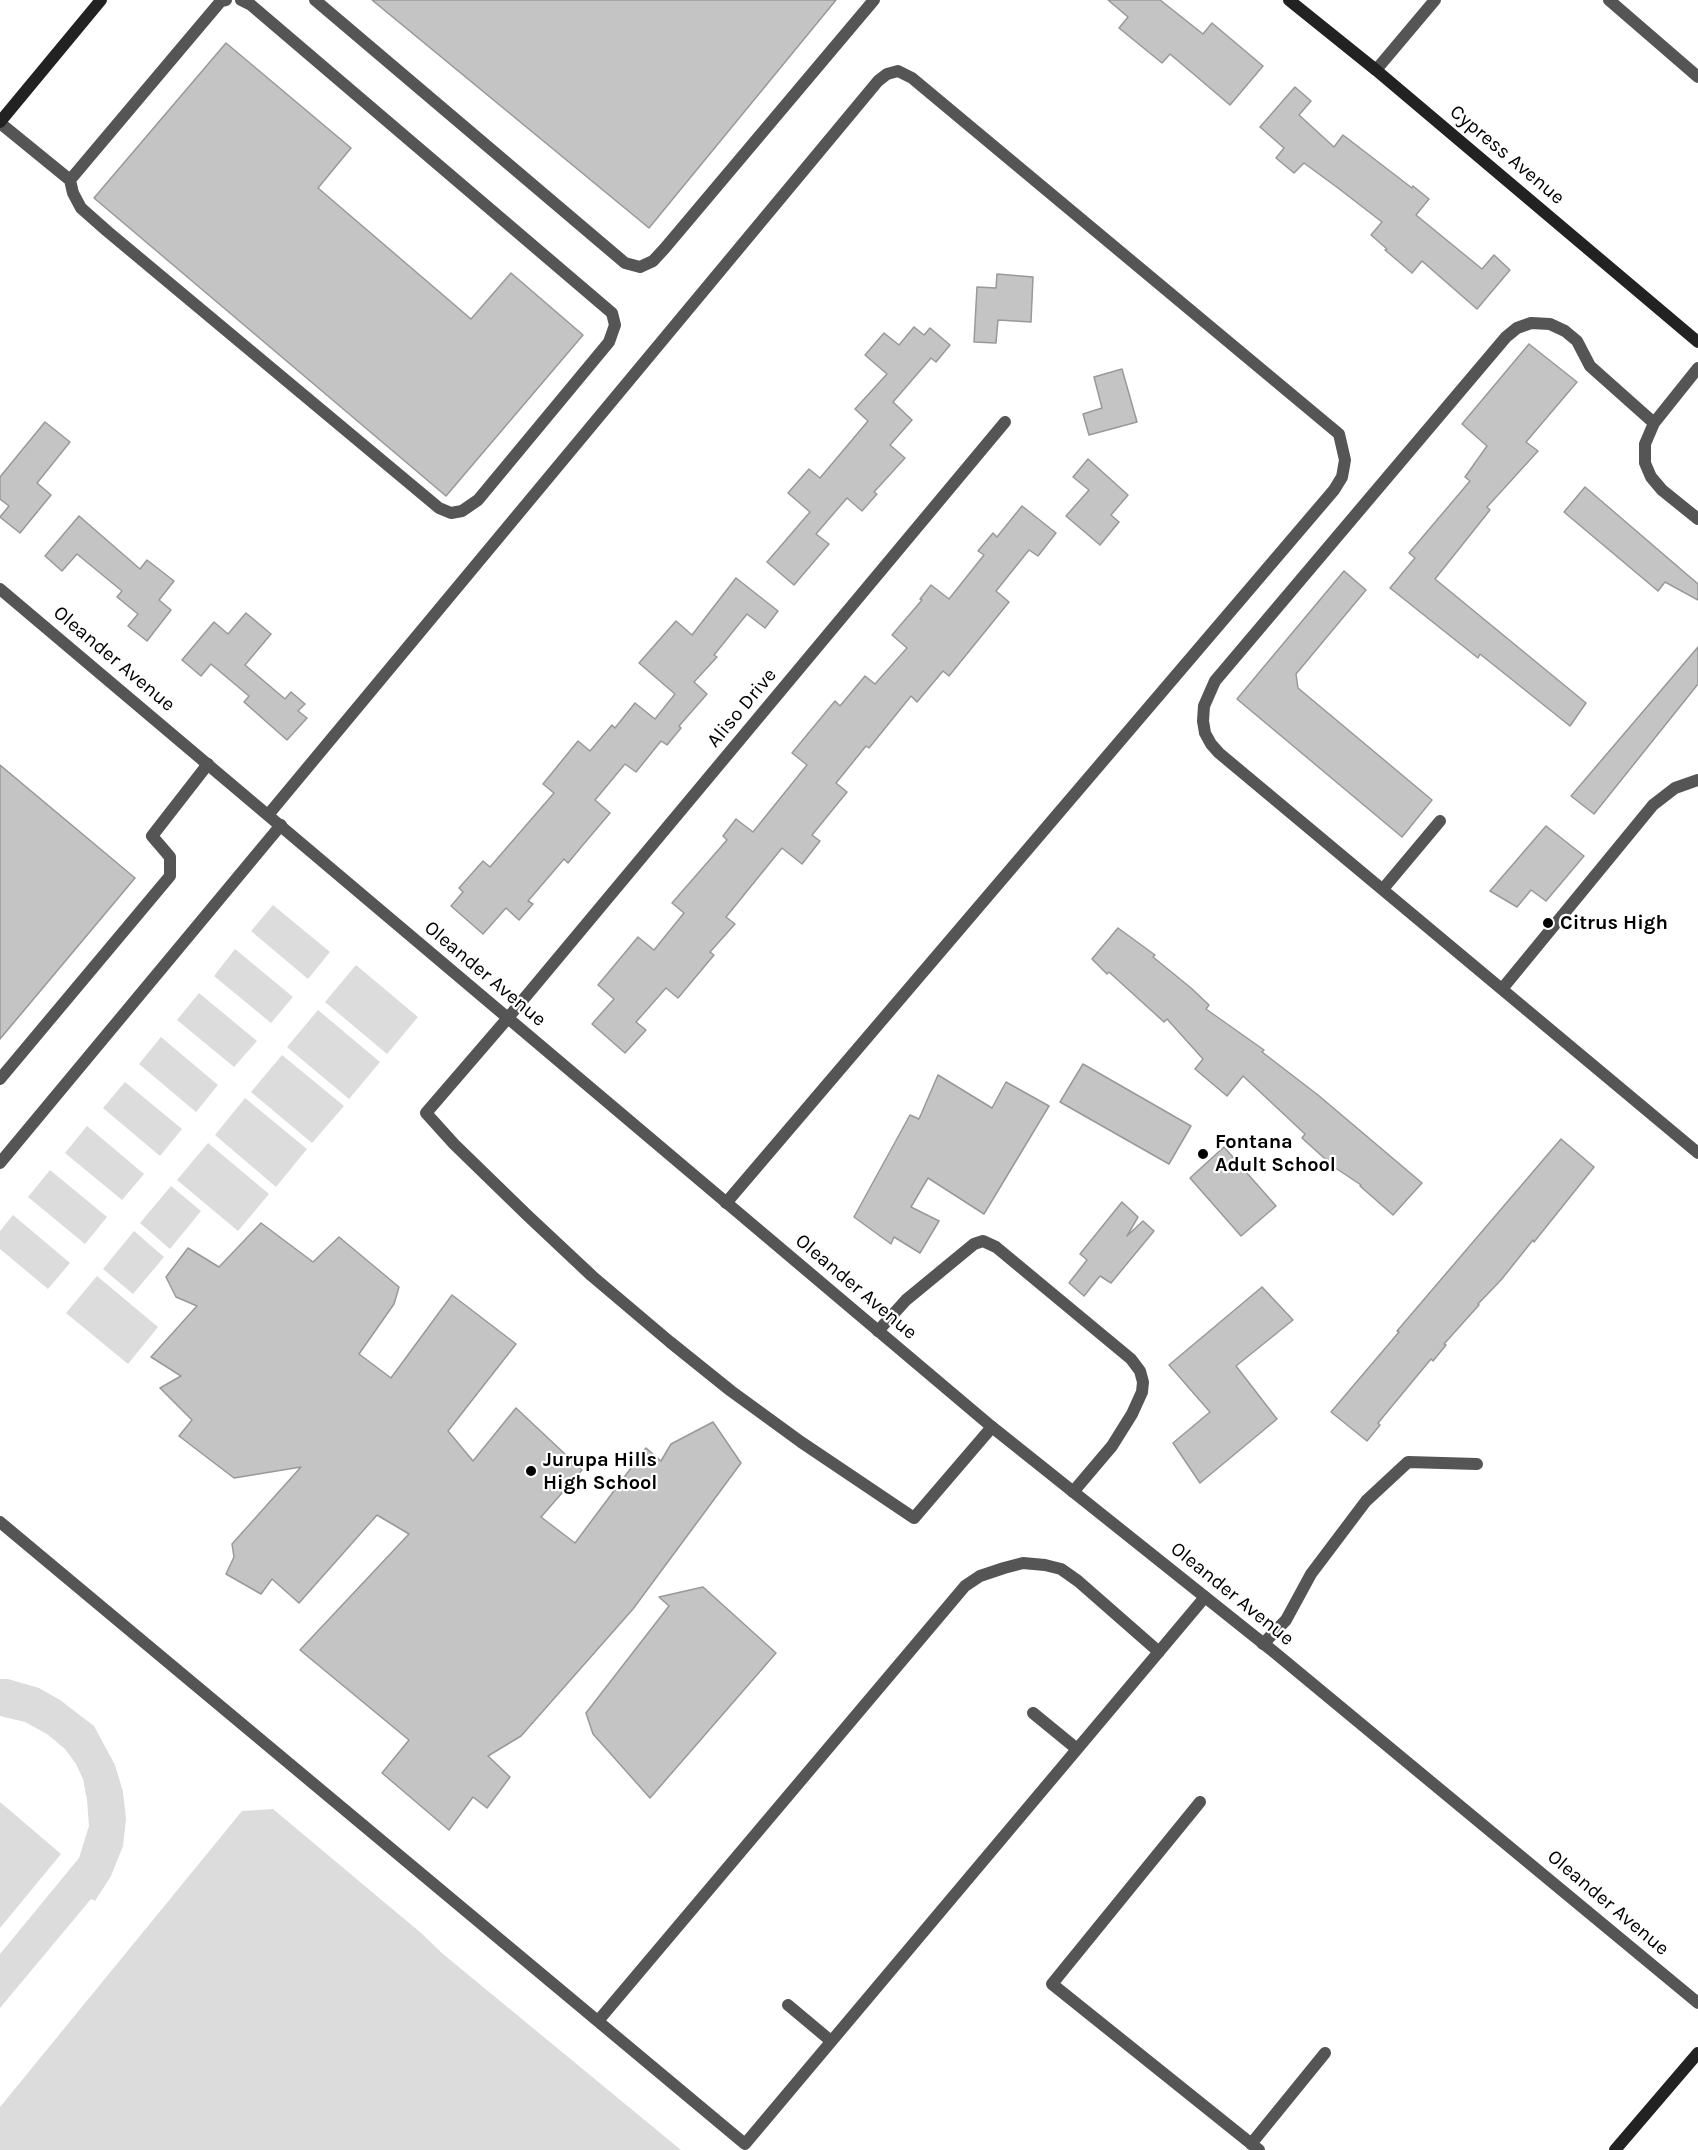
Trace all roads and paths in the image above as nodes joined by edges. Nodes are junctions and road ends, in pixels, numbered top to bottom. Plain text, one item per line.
1 (101, 0) edge
2 (222, 0) edge
3 (241, 0) edge
4 (315, 0) edge
5 (874, 0) edge
6 (1289, 0) edge
7 (1435, 0) edge
8 (1609, 0) edge
9 (1376, 70) junction
10 (1698, 77) edge
11 (0, 123) edge
12 (70, 180) junction
13 (1698, 342) edge
14 (1698, 368) edge
15 (1005, 422) dead end
16 (1654, 423) junction
17 (1698, 519) edge
18 (0, 589) edge
19 (208, 764) junction
20 (1698, 780) edge
21 (268, 814) junction
22 (1440, 821) dead end
23 (281, 825) junction
24 (1383, 889) junction
25 (1502, 989) junction
26 (507, 1019) junction
27 (0, 1079) edge
28 (1698, 1153) edge
29 (0, 1163) edge
30 (726, 1203) junction
31 (878, 1331) junction
32 (992, 1427) junction
33 (1477, 1464) dead end
34 (1073, 1492) junction
35 (0, 1522) edge
36 (1205, 1597) junction
37 (1263, 1644) junction
38 (1159, 1652) junction
39 (1033, 1713) dead end
40 (1077, 1749) junction
41 (1200, 1802) dead end
42 (1698, 2003) edge
43 (788, 2005) dead end
44 (598, 2020) junction
45 (831, 2041) junction
46 (1325, 2053) dead end
47 (1698, 2053) edge
48 (1255, 2147) edge
49 (1615, 2150) edge

1 - 11 street
2 - 12 street
3 - 12 street
4 - 5 street
6 - 9 street, Cypress Avenue
7 - 9 street
8 - 10 street
9 - 13 street, Cypress Avenue
11 - 12 street
14 - 16 street
15 - 26 street, Aliso Drive
16 - 17 street
16 - 24 street
18 - 19 street, Oleander Avenue
19 - 21 street, Oleander Avenue
19 - 27 street
20 - 25 street
21 - 23 street, Oleander Avenue
21 - 30 street
22 - 24 street
23 - 26 street, Oleander Avenue
23 - 29 street
24 - 25 street
25 - 28 street
26 - 30 street, Oleander Avenue
26 - 32 street, Aliso Drive
30 - 31 street, Oleander Avenue
31 - 32 street, Oleander Avenue
31 - 34 street
32 - 34 street, Oleander Avenue
33 - 37 street
34 - 36 street, Oleander Avenue
35 - 44 street
36 - 37 street, Oleander Avenue
36 - 38 street
37 - 42 street, Oleander Avenue
38 - 40 street
38 - 44 street
39 - 40 street
40 - 45 street
41 - 48 street
43 - 45 street
44 - 45 street
46 - 48 street
47 - 49 street

